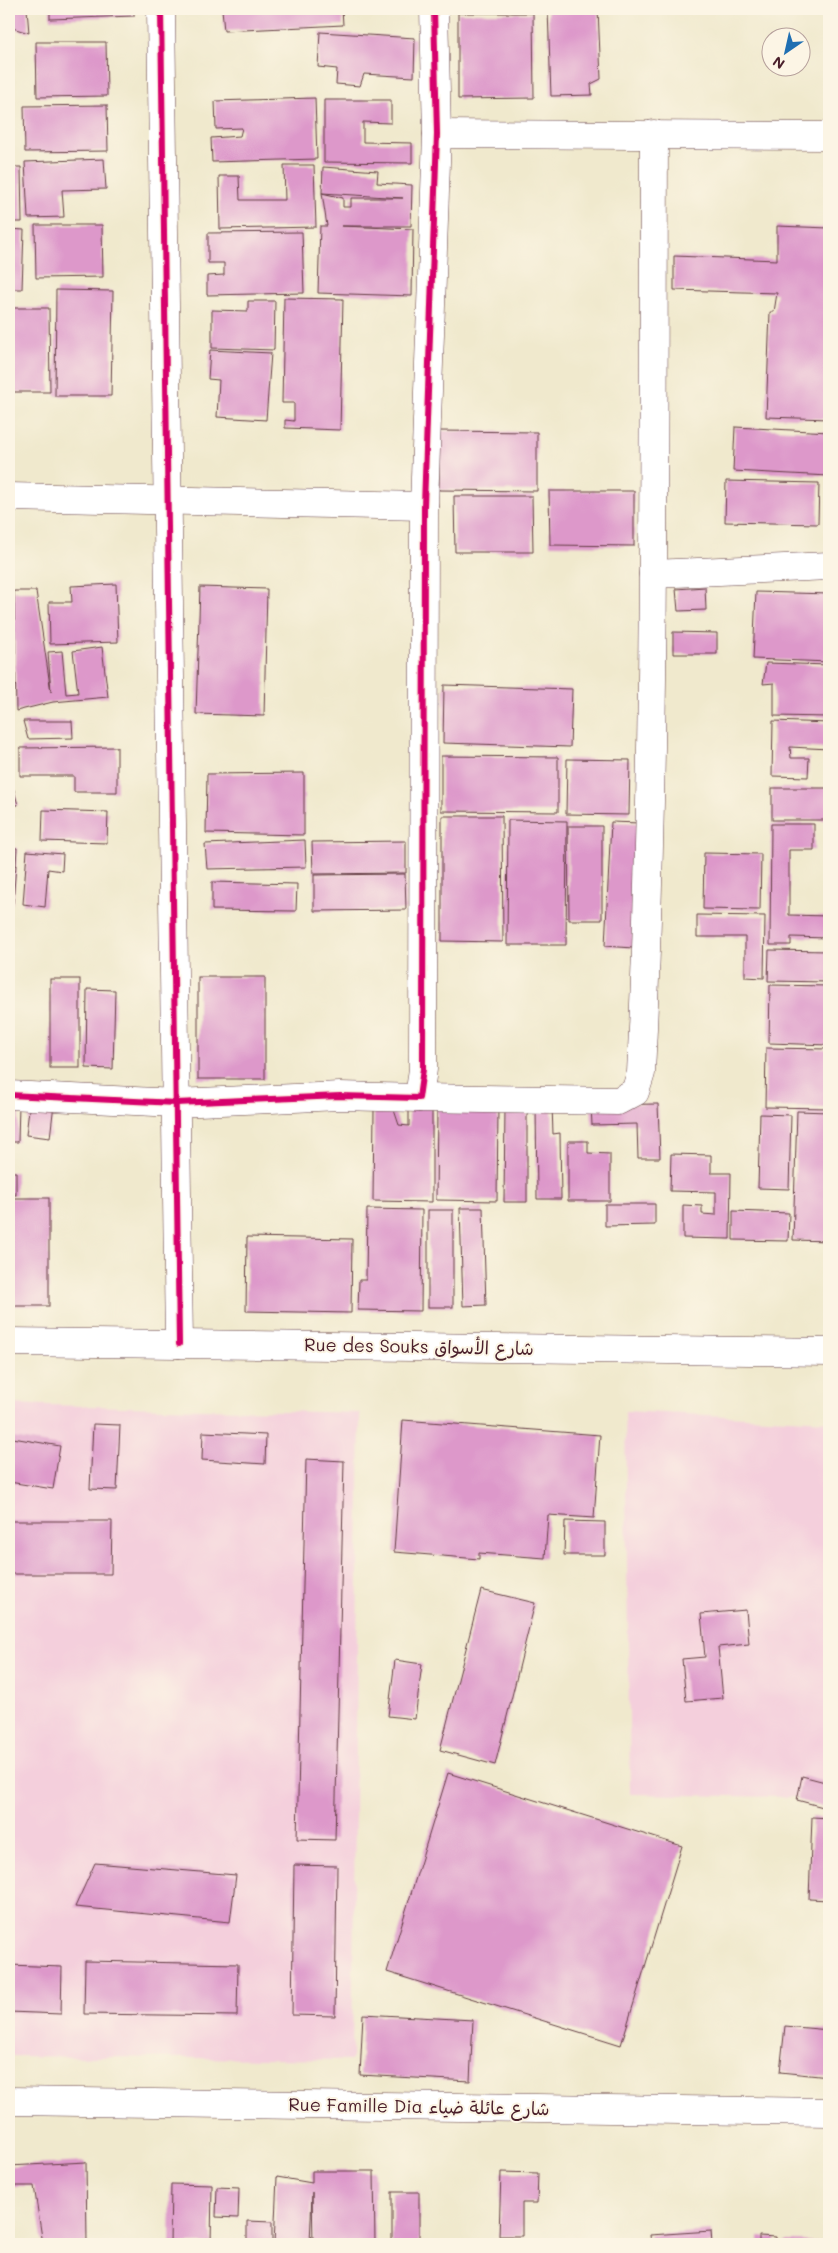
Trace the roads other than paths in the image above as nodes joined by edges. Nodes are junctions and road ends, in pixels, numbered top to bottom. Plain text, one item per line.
1 (161, 9) edge
2 (434, 9) edge
3 (437, 134) junction
4 (654, 134) junction
5 (829, 136) edge
6 (9, 496) edge
7 (167, 499) junction
8 (424, 506) junction
9 (829, 566) edge
10 (653, 574) junction
11 (9, 1095) edge
12 (419, 1098) junction
13 (176, 1103) junction
14 (9, 1342) edge
15 (179, 1344) junction
16 (829, 1352) edge
17 (9, 2101) edge
18 (829, 2112) edge

1 - 7 street
2 - 3 street
3 - 4 street
3 - 8 street
4 - 5 street
4 - 10 street
6 - 7 street
7 - 8 street
7 - 13 street
8 - 12 street
9 - 10 street
10 - 12 street
11 - 13 street
12 - 13 street
13 - 15 street
14 - 15 street, Rue des Souks شارع الأسواق
15 - 16 street, Rue des Souks شارع الأسواق
17 - 18 street, Rue Famille Dia شارع عائلة ضياء

